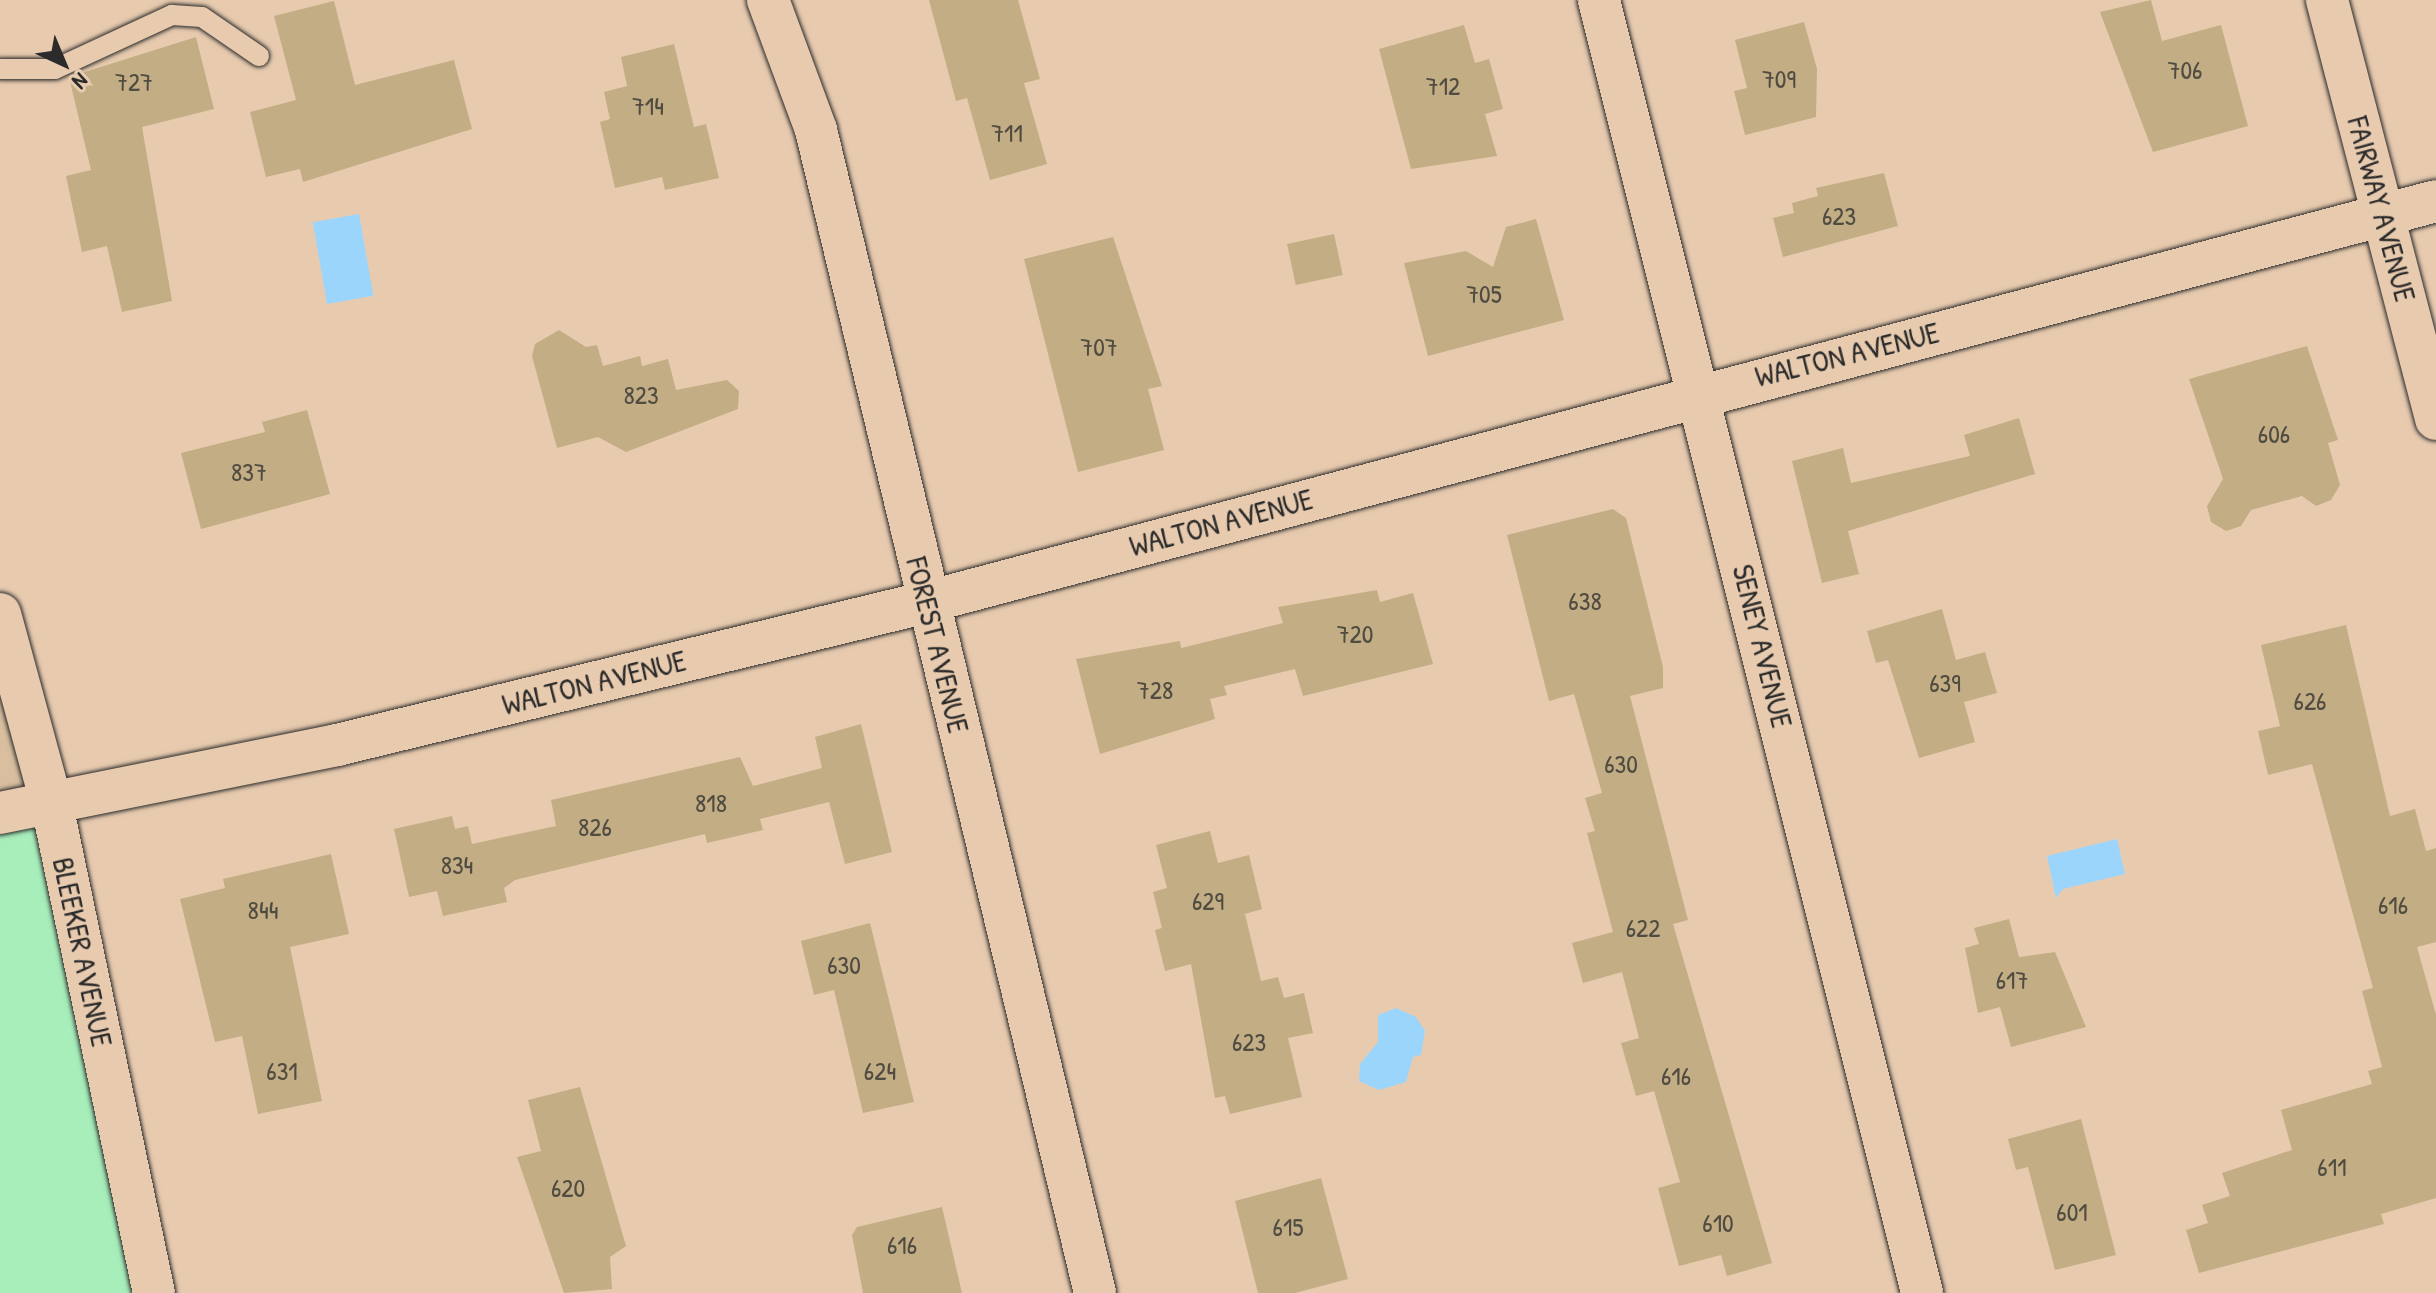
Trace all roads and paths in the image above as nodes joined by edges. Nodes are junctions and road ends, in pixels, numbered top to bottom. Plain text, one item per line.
1 (768, 0) edge
2 (1599, 0) edge
3 (2327, 0) edge
4 (259, 56) dead end
5 (0, 69) edge
6 (2436, 201) edge
7 (2383, 216) junction
8 (1701, 392) junction
9 (2436, 419) edge
10 (927, 602) junction
11 (0, 614) edge
12 (52, 805) junction
13 (0, 813) edge
14 (154, 1293) edge
15 (1095, 1293) edge
16 (1922, 1293) edge

1 - 10 street, FOREST AVENUE
2 - 8 street, SENEY AVENUE
3 - 7 street, FAIRWAY AVENUE
4 - 5 lane
6 - 7 street, WALTON AVENUE
7 - 8 street, WALTON AVENUE
7 - 9 street, FAIRWAY AVENUE
8 - 10 street, WALTON AVENUE
8 - 16 street, SENEY AVENUE
10 - 12 street, WALTON AVENUE
10 - 15 street, FOREST AVENUE
11 - 12 street, BLEEKER AVENUE
12 - 13 street, WALTON AVENUE
12 - 14 street, BLEEKER AVENUE

